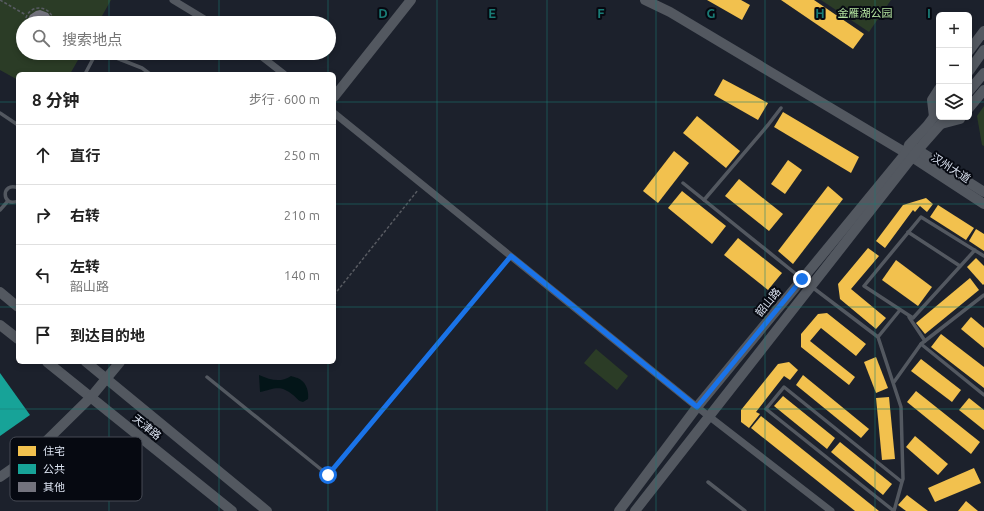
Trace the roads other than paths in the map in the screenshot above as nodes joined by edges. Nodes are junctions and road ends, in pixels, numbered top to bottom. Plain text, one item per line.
1 (173, 0) edge
2 (411, 0) edge
3 (645, 0) edge
4 (199, 16) edge
5 (984, 31) edge
6 (971, 48) edge
7 (984, 50) edge
8 (92, 60) edge
9 (122, 60) edge
10 (266, 60) edge
11 (972, 67) edge
12 (86, 72) edge
13 (147, 72) edge
14 (281, 72) edge
15 (983, 75) edge
16 (972, 88) edge
17 (984, 90) edge
18 (336, 94) edge
19 (936, 94) edge
20 (972, 104) edge
21 (781, 108) dead end
22 (936, 108) edge
23 (0, 113) edge
24 (336, 115) edge
25 (938, 120) edge
26 (16, 124) edge
27 (911, 152) junction
28 (683, 182) dead end
29 (16, 187) edge
30 (0, 191) edge
31 (984, 192) edge
32 (5, 193) junction
33 (704, 200) junction
34 (8, 201) junction
35 (16, 201) edge
36 (984, 204) edge
37 (0, 210) edge
38 (908, 232) junction
39 (974, 250) junction
40 (511, 256) junction
41 (984, 256) edge
42 (960, 266) junction
43 (802, 279) junction
44 (811, 286) junction
45 (0, 292) edge
46 (984, 295) edge
47 (16, 305) edge
48 (900, 310) junction
49 (908, 315) junction
50 (0, 325) edge
51 (16, 337) edge
52 (878, 337) junction
53 (925, 341) junction
54 (921, 344) junction
55 (50, 364) edge
56 (88, 364) edge
57 (118, 364) edge
58 (207, 377) dead end
59 (106, 378) junction
60 (894, 382) junction
61 (984, 395) edge
62 (91, 397) junction
63 (697, 407) junction
64 (709, 416) junction
65 (50, 437) edge
66 (140, 437) edge
67 (142, 438) edge
68 (10, 470) edge
69 (0, 477) edge
70 (708, 482) dead end
71 (902, 482) junction
72 (232, 511) edge
73 (267, 511) edge
74 (619, 511) edge
75 (635, 511) edge
76 (745, 511) edge
77 (830, 511) edge

1 - 4 street
2 - 18 main road
3 - 27 main road
5 - 6 main road
7 - 11 main road
8 - 12 lane
9 - 13 lane
10 - 14 street
15 - 16 main road
17 - 20 main road
19 - 22 main road
21 - 33 lane
23 - 26 lane
24 - 40 street
25 - 27 main road, 韶山路
27 - 31 main road, 汉州大道
27 - 36 main road, 汉州大道
27 - 43 main road, 韶山路
27 - 44 main road, 韶山路
28 - 33 lane
29 - 32 lane
30 - 32 lane
32 - 34 lane
33 - 43 lane
34 - 35 lane
34 - 37 lane
38 - 39 lane
38 - 42 lane
38 - 48 lane
39 - 41 lane
39 - 42 lane
40 - 58 lane
40 - 63 street
42 - 49 lane
43 - 63 main road, 韶山路
44 - 52 lane
44 - 64 main road, 韶山路
45 - 47 main road
46 - 53 lane
48 - 49 lane
48 - 52 lane
49 - 53 lane
50 - 51 main road
52 - 60 lane
53 - 54 lane
54 - 60 lane
54 - 61 lane
55 - 62 main road, 天津路
56 - 59 main road, 天津路
57 - 59 main road
59 - 62 main road
59 - 73 main road, 天津路
60 - 71 lane
62 - 65 main road
62 - 66 main road, 天津路
63 - 64 street
63 - 74 main road, 韶山路
64 - 75 main road, 韶山路
64 - 77 street
67 - 72 main road, 天津路
68 - 69 main road
70 - 76 lane
71 - 71 lane

